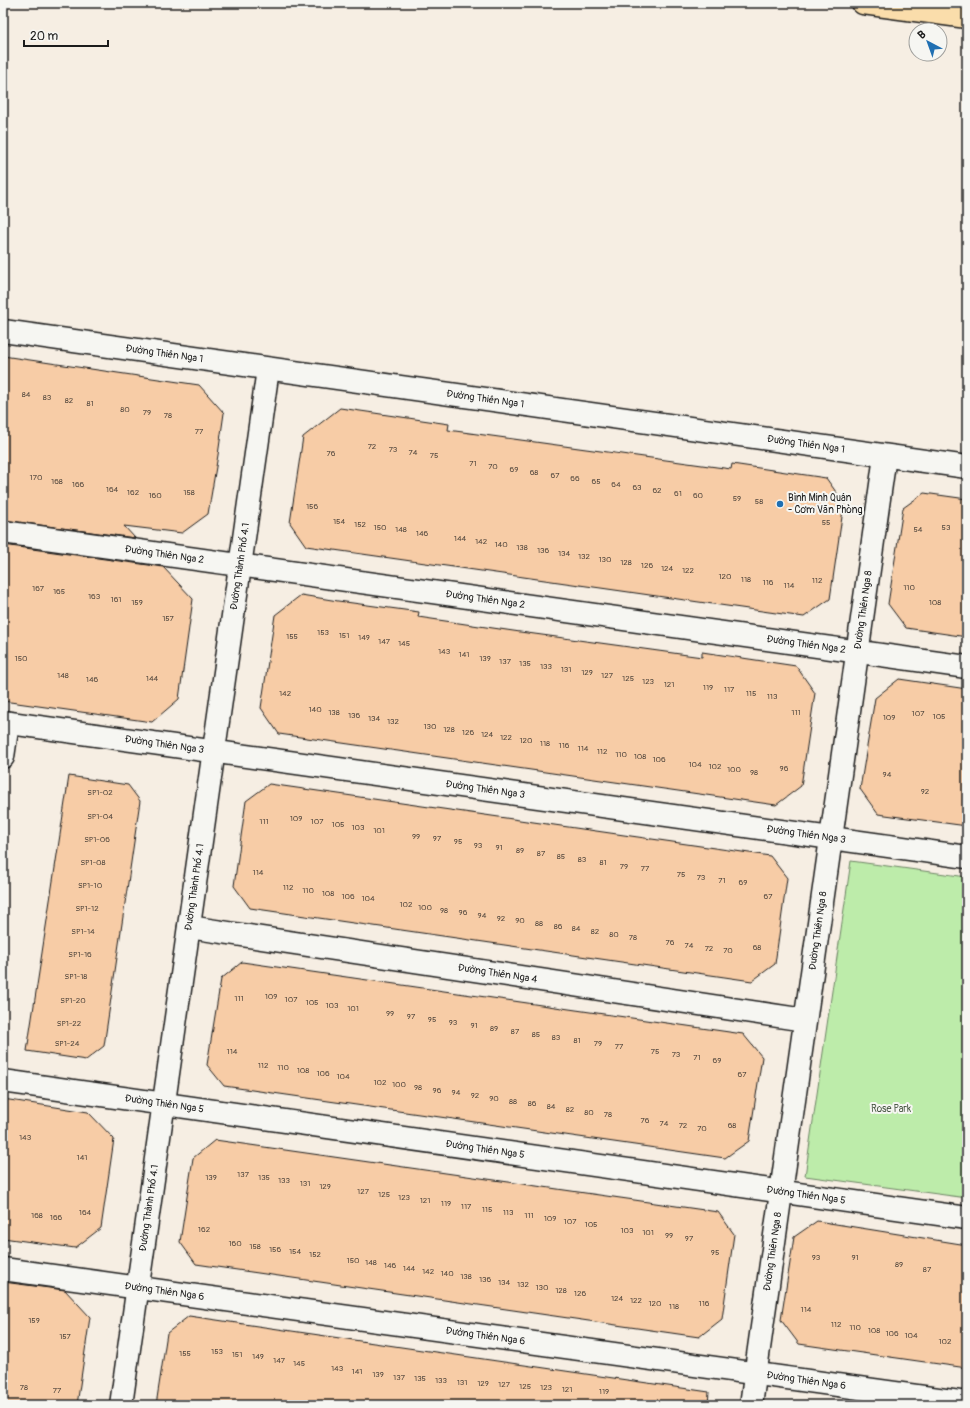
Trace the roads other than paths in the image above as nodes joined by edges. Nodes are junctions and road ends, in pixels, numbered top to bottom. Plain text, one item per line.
1 (863, 3) edge
2 (967, 17) edge
3 (3, 331) edge
4 (268, 369) junction
5 (885, 456) junction
6 (967, 467) edge
7 (3, 532) edge
8 (240, 566) junction
9 (858, 652) junction
10 (967, 667) edge
11 (6, 723) edge
12 (213, 752) junction
13 (3, 758) edge
14 (831, 838) junction
15 (967, 857) edge
16 (189, 927) junction
17 (805, 1020) junction
18 (3, 1082) edge
19 (163, 1104) junction
20 (781, 1192) junction
21 (967, 1218) edge
22 (3, 1269) edge
23 (137, 1288) junction
24 (756, 1373) junction
25 (967, 1403) edge
26 (121, 1405) edge
27 (751, 1405) edge

1 - 2 highway
3 - 4 street, Đường Thiên Nga 1
4 - 5 street, Đường Thiên Nga 1
4 - 8 street, Đường Thành Phố 4.1
5 - 6 street, Đường Thiên Nga 1
5 - 9 street, Đường Thiên Nga 8
7 - 8 street, Đường Thiên Nga 2
8 - 9 street, Đường Thiên Nga 2
8 - 12 street, Đường Thành Phố 4.1
9 - 10 street, Đường Thiên Nga 2
9 - 14 street, Đường Thiên Nga 8
11 - 12 street, Đường Thiên Nga 3
11 - 13 street
12 - 14 street, Đường Thiên Nga 3
12 - 16 street, Đường Thành Phố 4.1
14 - 15 street, Đường Thiên Nga 3
14 - 17 street, Đường Thiên Nga 8
16 - 17 street, Đường Thiên Nga 4
16 - 19 street, Đường Thành Phố 4.1
17 - 20 street, Đường Thiên Nga 8
18 - 19 street, Đường Thiên Nga 5
19 - 20 street, Đường Thiên Nga 5
19 - 23 street, Đường Thành Phố 4.1
20 - 21 street, Đường Thiên Nga 5
20 - 24 street, Đường Thiên Nga 8
22 - 23 street, Đường Thiên Nga 6
23 - 24 street, Đường Thiên Nga 6
23 - 26 street, Đường Thành Phố 4.1
24 - 25 street, Đường Thiên Nga 6
24 - 27 street, Đường Thiên Nga 8

